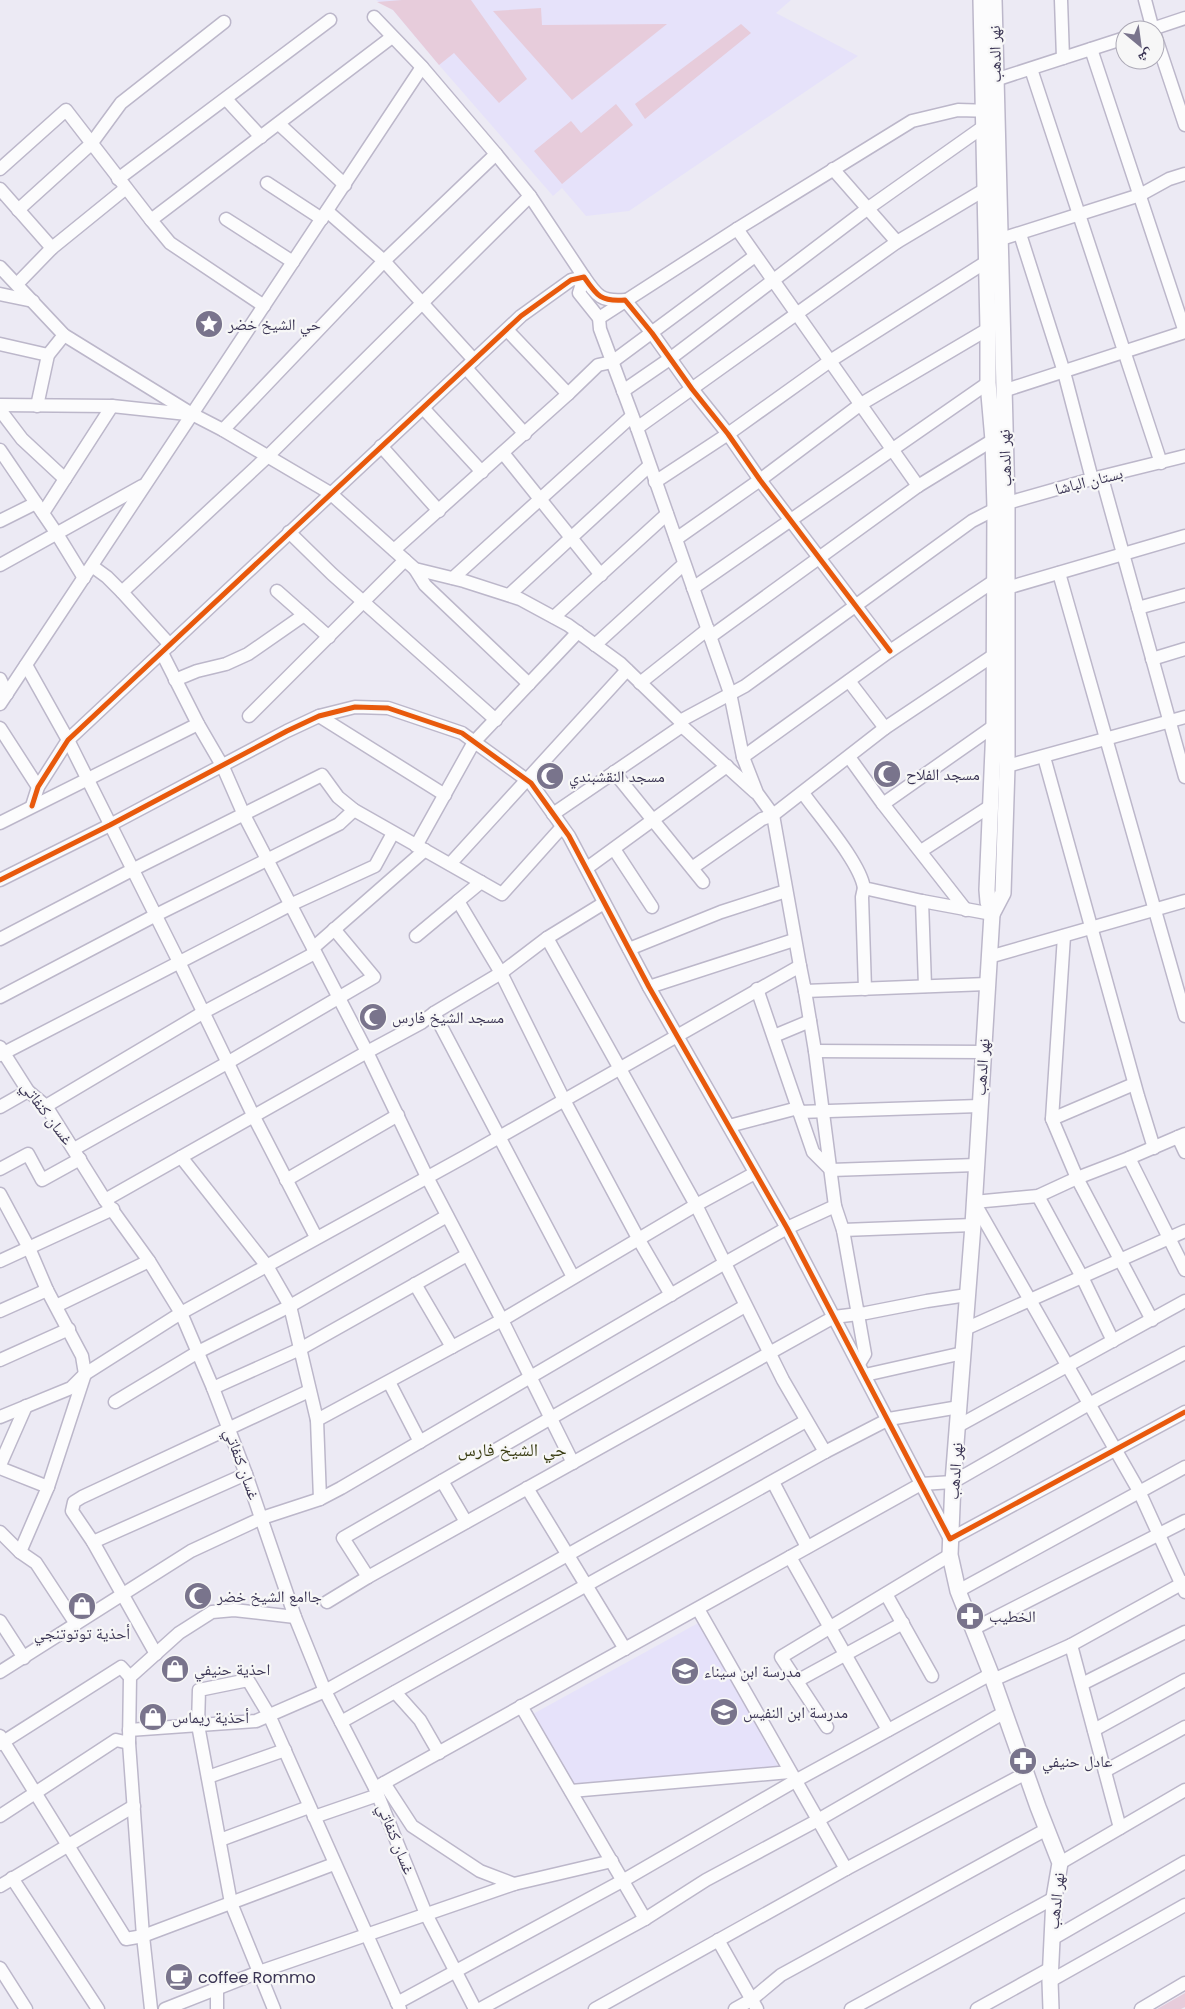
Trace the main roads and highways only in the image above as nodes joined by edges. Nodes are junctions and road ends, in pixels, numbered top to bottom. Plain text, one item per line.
1 (981, 0) edge
2 (994, 0) edge
3 (989, 110) junction
4 (1001, 505) junction
5 (1000, 585) junction
6 (992, 914) junction
7 (1051, 2009) edge

1 - 3 main road, نهر الدهب
2 - 3 main road, نهر الدهب
3 - 4 main road, نهر الدهب
3 - 4 main road, نهر الدهب
4 - 5 main road, نهر الدهب
5 - 6 main road, نهر الدهب
5 - 6 main road, نهر الدهب
6 - 7 main road, نهر الدهب

